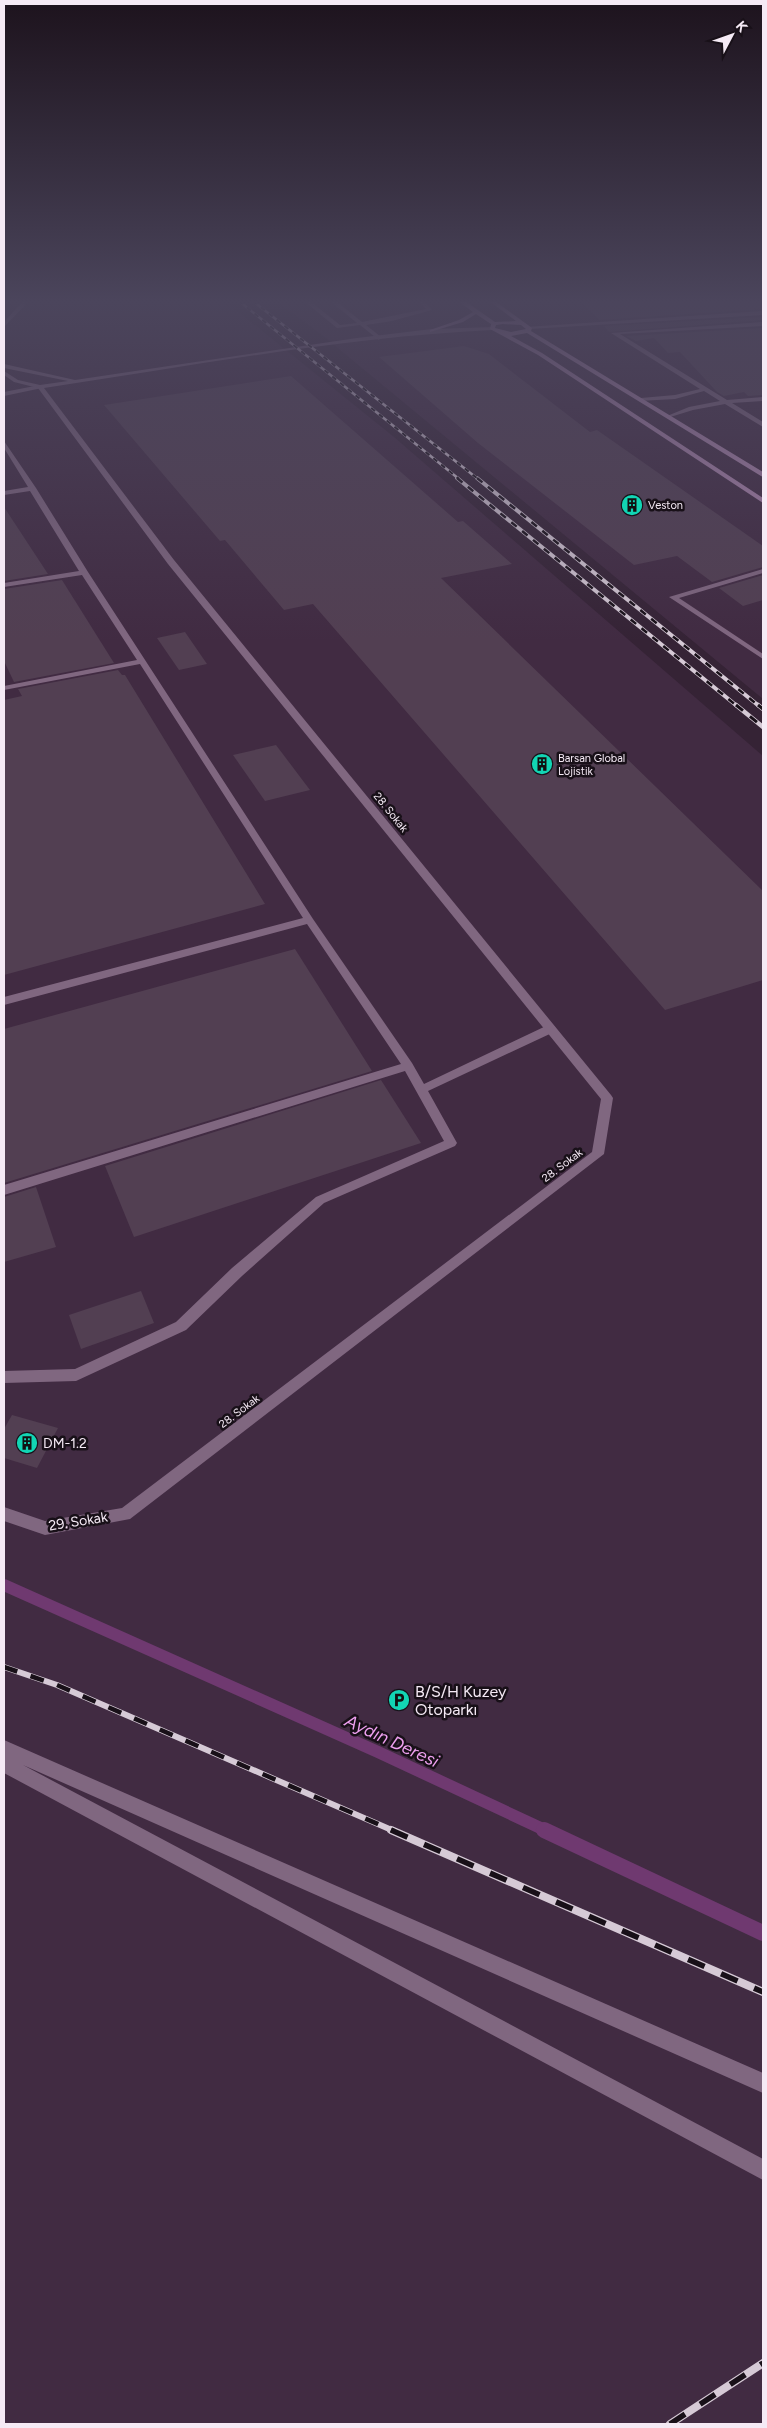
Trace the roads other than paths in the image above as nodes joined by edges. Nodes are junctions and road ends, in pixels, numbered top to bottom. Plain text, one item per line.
1 (60, 414) edge
2 (631, 414) edge
3 (665, 414) edge
4 (676, 414) edge
5 (746, 414) edge
6 (669, 417) junction
7 (763, 425) edge
8 (4, 443) edge
9 (763, 475) edge
10 (32, 488) junction
11 (4, 493) edge
12 (763, 500) edge
13 (84, 572) junction
14 (763, 572) edge
15 (4, 585) edge
16 (763, 657) edge
17 (143, 661) junction
18 (4, 688) edge
19 (309, 920) junction
20 (4, 1001) edge
21 (550, 1029) junction
22 (408, 1066) junction
23 (421, 1090) junction
24 (4, 1190) edge
25 (4, 1377) edge
26 (4, 1514) edge
27 (125, 1514) joint
28 (4, 1748) edge
29 (4, 1764) edge
30 (763, 2083) edge
31 (763, 2170) edge

1 - 21 street, 28. Sokak
2 - 12 main road
3 - 6 main road
4 - 6 street
5 - 7 street
6 - 9 main road
8 - 10 street
10 - 11 street
10 - 13 street
13 - 15 street
13 - 17 street
14 - 16 street
17 - 18 street
17 - 19 street
19 - 20 street
19 - 22 street
21 - 23 street
21 - 27 street, 28. Sokak
22 - 23 street
22 - 24 street
23 - 25 street
26 - 27 street, 29. Sokak
28 - 30 street
29 - 31 street

